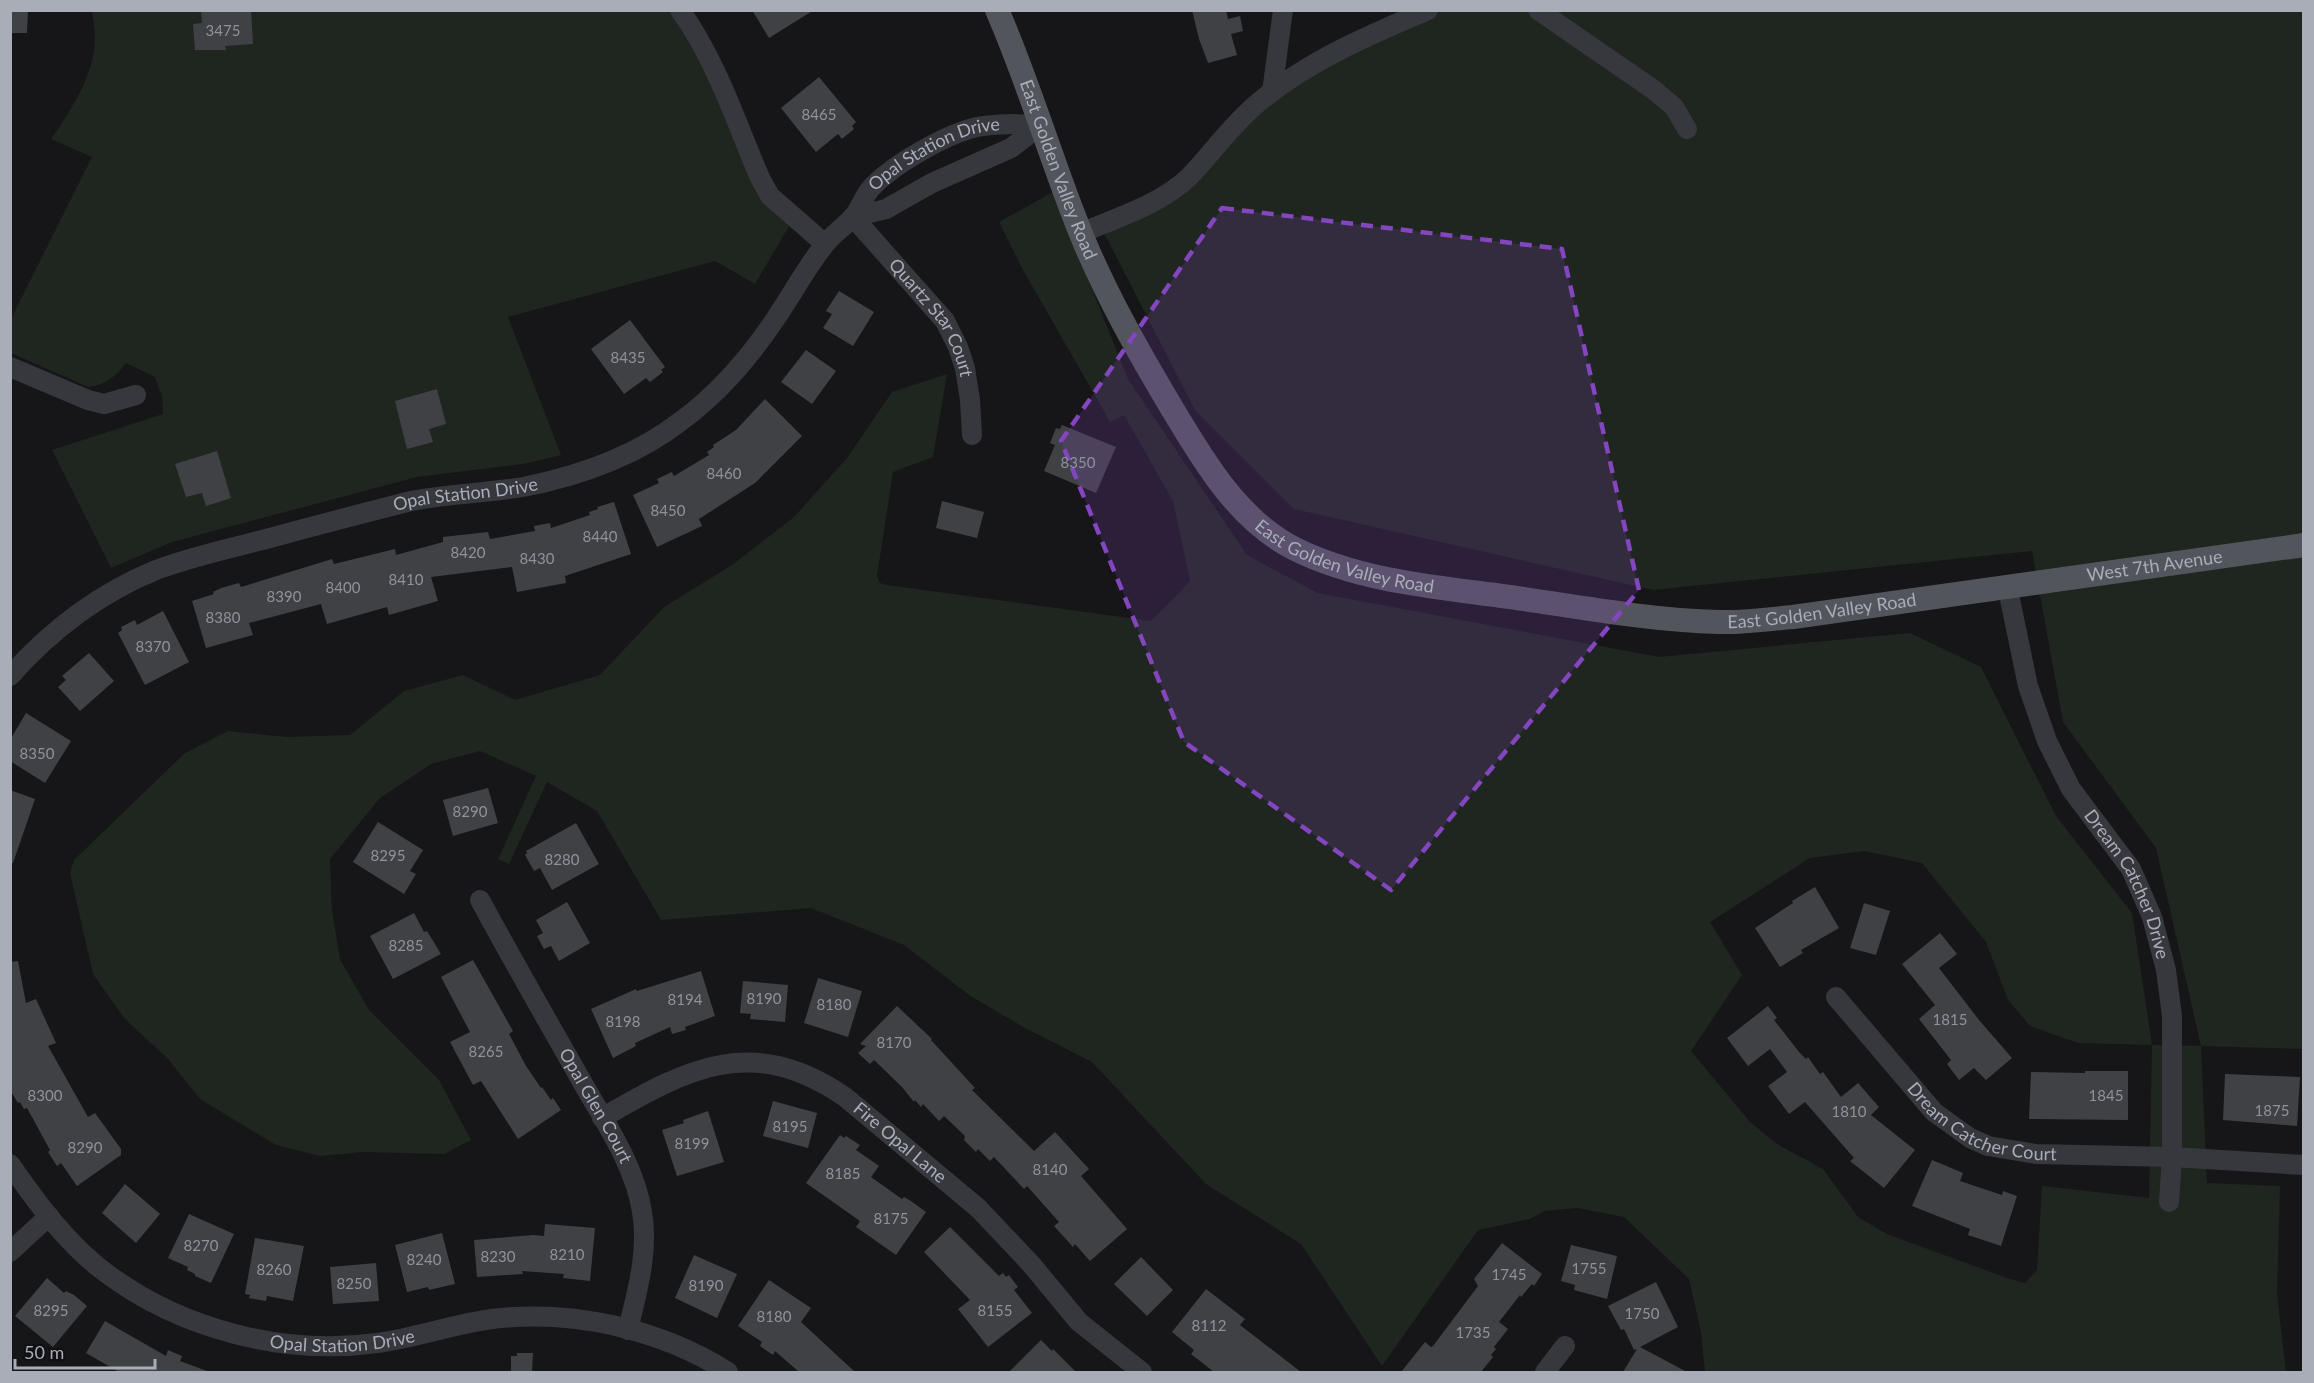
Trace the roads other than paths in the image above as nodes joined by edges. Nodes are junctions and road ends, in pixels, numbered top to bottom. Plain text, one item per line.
1 (680, 10) edge
2 (997, 10) edge
3 (1283, 10) edge
4 (1428, 10) edge
5 (1538, 10) edge
6 (1272, 92) junction
7 (1041, 125) junction
8 (1687, 129) dead end
9 (853, 217) junction
10 (1081, 234) junction
11 (825, 244) junction
12 (10, 367) edge
13 (136, 395) dead end
14 (972, 435) dead end
15 (2304, 545) edge
16 (2007, 585) junction
17 (10, 676) edge
18 (480, 900) dead end
19 (1836, 998) dead end
20 (602, 1118) junction
21 (2172, 1157) junction
22 (10, 1164) edge
23 (2304, 1165) edge
24 (2169, 1202) dead end
25 (49, 1216) junction
26 (10, 1252) edge
27 (628, 1330) junction
28 (1565, 1346) dead end
29 (728, 1372) edge
30 (1142, 1372) edge
31 (1545, 1372) edge

1 - 11 street
2 - 7 main road, East Golden Valley Road
3 - 6 street
4 - 6 street
5 - 8 street
6 - 10 street
7 - 9 street, Opal Station Drive
7 - 9 street, Opal Station Drive
7 - 10 main road, East Golden Valley Road
9 - 11 street, Opal Station Drive
9 - 14 street, Quartz Star Court
10 - 16 main road, East Golden Valley Road
11 - 17 street, Opal Station Drive
12 - 13 street
15 - 16 main road, West 7th Avenue
16 - 21 street, Dream Catcher Drive
18 - 20 street, Opal Glen Court
19 - 21 street, Dream Catcher Court
20 - 27 street, Opal Glen Court
20 - 30 street, Fire Opal Lane
21 - 23 street, Dream Catcher Court
21 - 24 street, Dream Catcher Drive
22 - 25 street, Opal Station Drive
25 - 26 street
25 - 27 street, Opal Station Drive
27 - 29 street, Opal Station Drive
28 - 31 street

